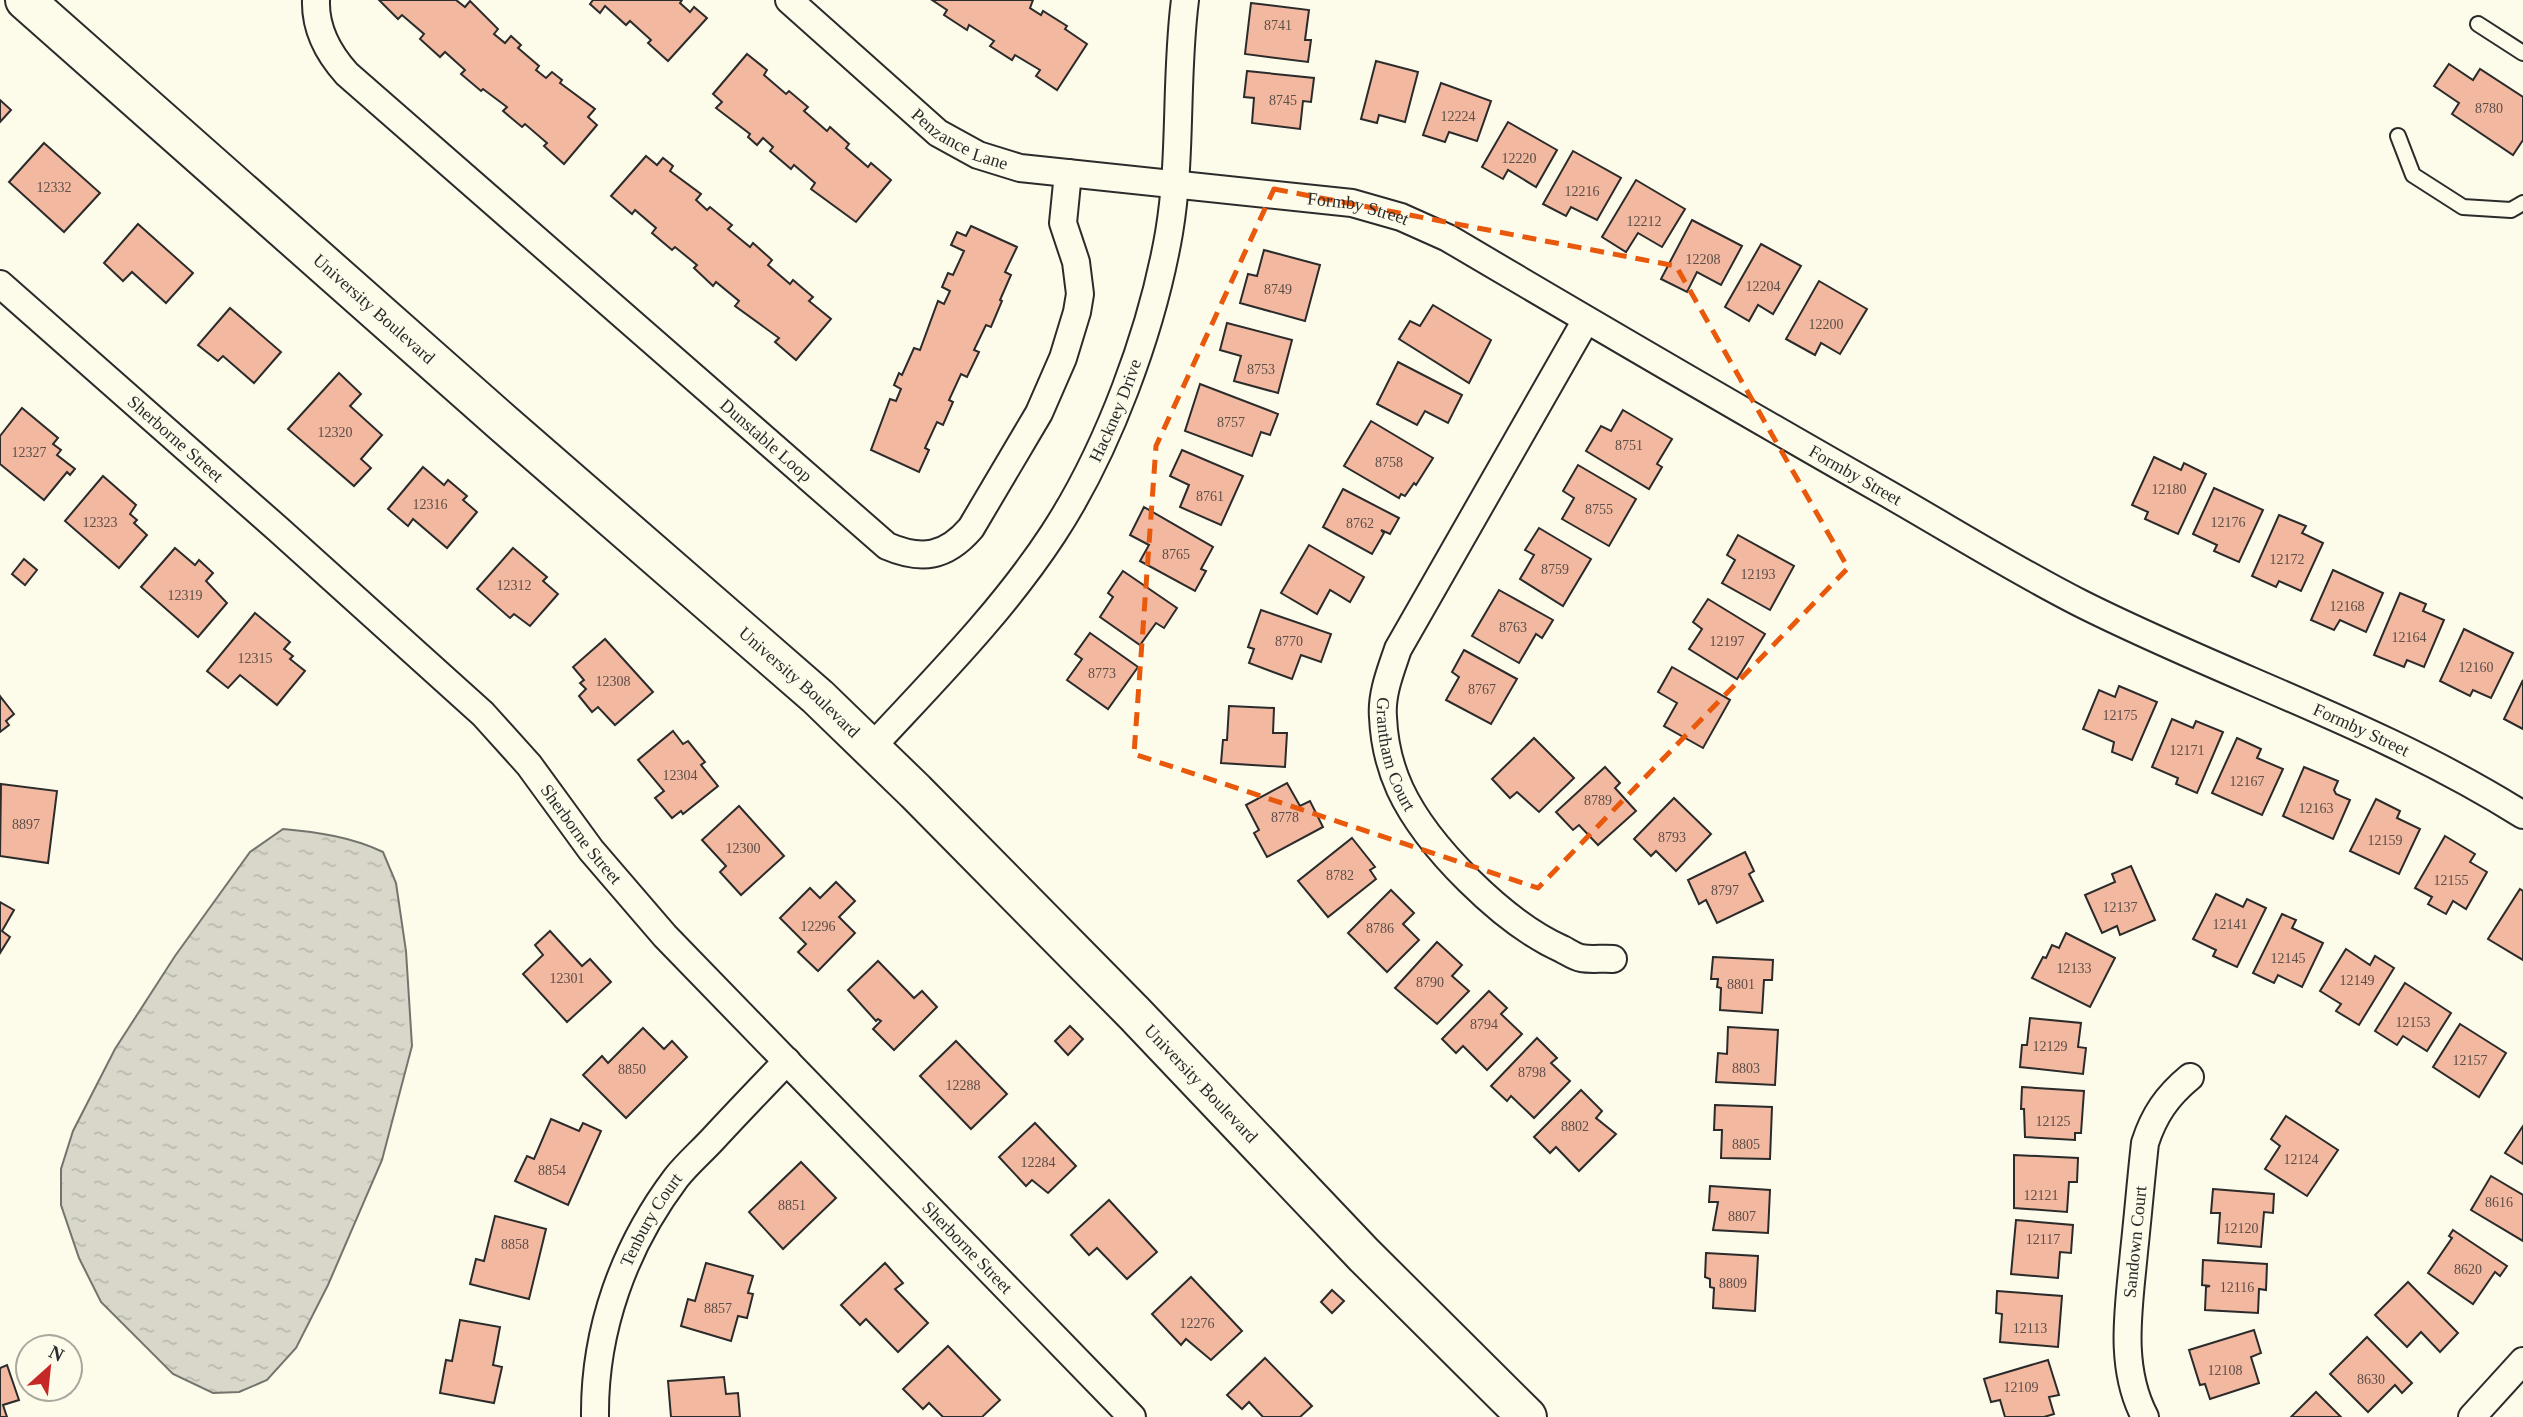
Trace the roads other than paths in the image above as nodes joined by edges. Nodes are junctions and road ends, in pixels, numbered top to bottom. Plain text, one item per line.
1 (25, 0) edge
2 (316, 0) edge
3 (789, 0) edge
4 (1185, 0) edge
5 (2478, 24) dead end
6 (2523, 53) edge
7 (2398, 136) dead end
8 (1068, 173) junction
9 (1176, 183) junction
10 (2523, 203) edge
11 (0, 284) edge
12 (1586, 320) junction
13 (871, 748) junction
14 (2523, 815) edge
15 (1613, 959) dead end
16 (787, 1061) junction
17 (2190, 1077) dead end
18 (2523, 1361) edge
19 (595, 1417) edge
20 (1132, 1417) edge
21 (1527, 1417) edge
22 (2145, 1417) edge
23 (2472, 1417) edge

1 - 13 street, University Boulevard
2 - 8 street, Dunstable Loop
3 - 8 street, Penzance Lane
4 - 9 street, Hackney Drive
5 - 6 lane
7 - 10 lane
8 - 9 street, Penzance Lane
9 - 12 street, Formby Street
9 - 13 street, Hackney Drive
11 - 16 street, Sherborne Street
12 - 14 street, Formby Street
12 - 15 street, Grantham Court
13 - 21 street, University Boulevard
16 - 19 street, Tenbury Court
16 - 20 street, Sherborne Street
17 - 22 street, Sandown Court
18 - 23 street

